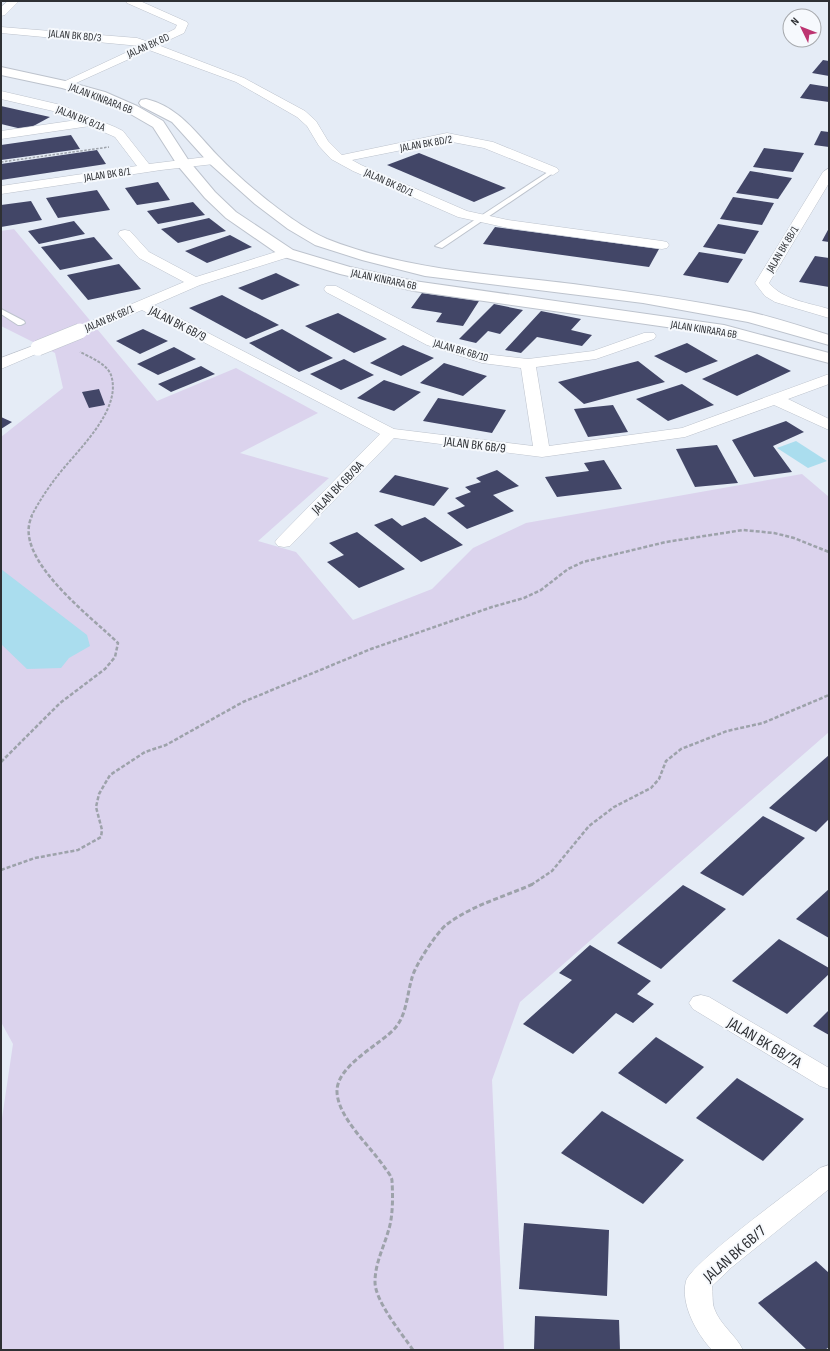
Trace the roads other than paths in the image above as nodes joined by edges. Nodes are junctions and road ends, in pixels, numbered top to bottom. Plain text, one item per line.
1 (14, 1) edge
2 (131, 1) edge
3 (1, 13) edge
4 (1, 30) edge
5 (148, 45) junction
6 (1, 64) edge
7 (1, 71) edge
8 (80, 79) junction
9 (65, 85) junction
10 (1, 95) edge
11 (91, 122) junction
12 (1, 135) edge
13 (341, 159) junction
14 (214, 160) junction
15 (183, 163) junction
16 (145, 168) junction
17 (553, 171) joint
18 (829, 172) edge
19 (1, 190) edge
20 (480, 219) junction
21 (125, 234) dead end
22 (662, 245) dead end
23 (439, 246) dead end
24 (287, 253) junction
25 (196, 282) junction
26 (331, 289) dead end
27 (141, 304) junction
28 (1, 311) edge
29 (829, 314) edge
30 (21, 323) dead end
31 (649, 336) dead end
32 (829, 340) edge
33 (829, 358) edge
34 (1, 364) edge
35 (528, 364) junction
36 (829, 378) edge
37 (775, 399) junction
38 (829, 426) edge
39 (390, 433) junction
40 (542, 452) junction
41 (284, 542) dead end
42 (701, 1003) dead end
43 (829, 1080) edge
44 (829, 1176) edge
45 (729, 1350) edge

1 - 3 street
2 - 5 street, JALAN BK 8D
4 - 5 street, JALAN BK 8D/3
5 - 8 street, JALAN BK 8D
5 - 13 street, JALAN BK 8D/1
6 - 8 street, JALAN KINRARA 6B
7 - 9 street, JALAN KINRARA 6B
8 - 9 street
8 - 14 street, JALAN KINRARA 6B
9 - 15 street, JALAN KINRARA 6B
10 - 11 street, JALAN BK 8/1A
11 - 12 street
11 - 16 street, JALAN BK 8/1A
13 - 17 street, JALAN BK 8D/2
13 - 20 street, JALAN BK 8D/1
14 - 15 street, JALAN BK 8/1
14 - 32 street, JALAN KINRARA 6B
15 - 16 street, JALAN BK 8/1
15 - 24 street, JALAN KINRARA 6B
16 - 19 street, JALAN BK 8/1
17 - 20 lane
18 - 29 street, JALAN BK 8B/1
20 - 22 street, JALAN BK 8D/1
20 - 23 lane
21 - 25 street
24 - 25 street, JALAN BK 6B/1
24 - 33 street, JALAN KINRARA 6B
25 - 27 street, JALAN BK 6B/1
26 - 35 street, JALAN BK 6B/10
27 - 34 street, JALAN BK 6B/1, bridge
27 - 39 street, JALAN BK 6B/9
28 - 30 lane
31 - 35 street, JALAN BK 6B/10
35 - 40 street
36 - 37 street, JALAN BK 6B/9
37 - 38 street
37 - 40 street, JALAN BK 6B/9
39 - 40 street, JALAN BK 6B/9
39 - 41 street, JALAN BK 6B/9A
42 - 43 street, JALAN BK 6B/7A
44 - 45 street, JALAN BK 6B/7

